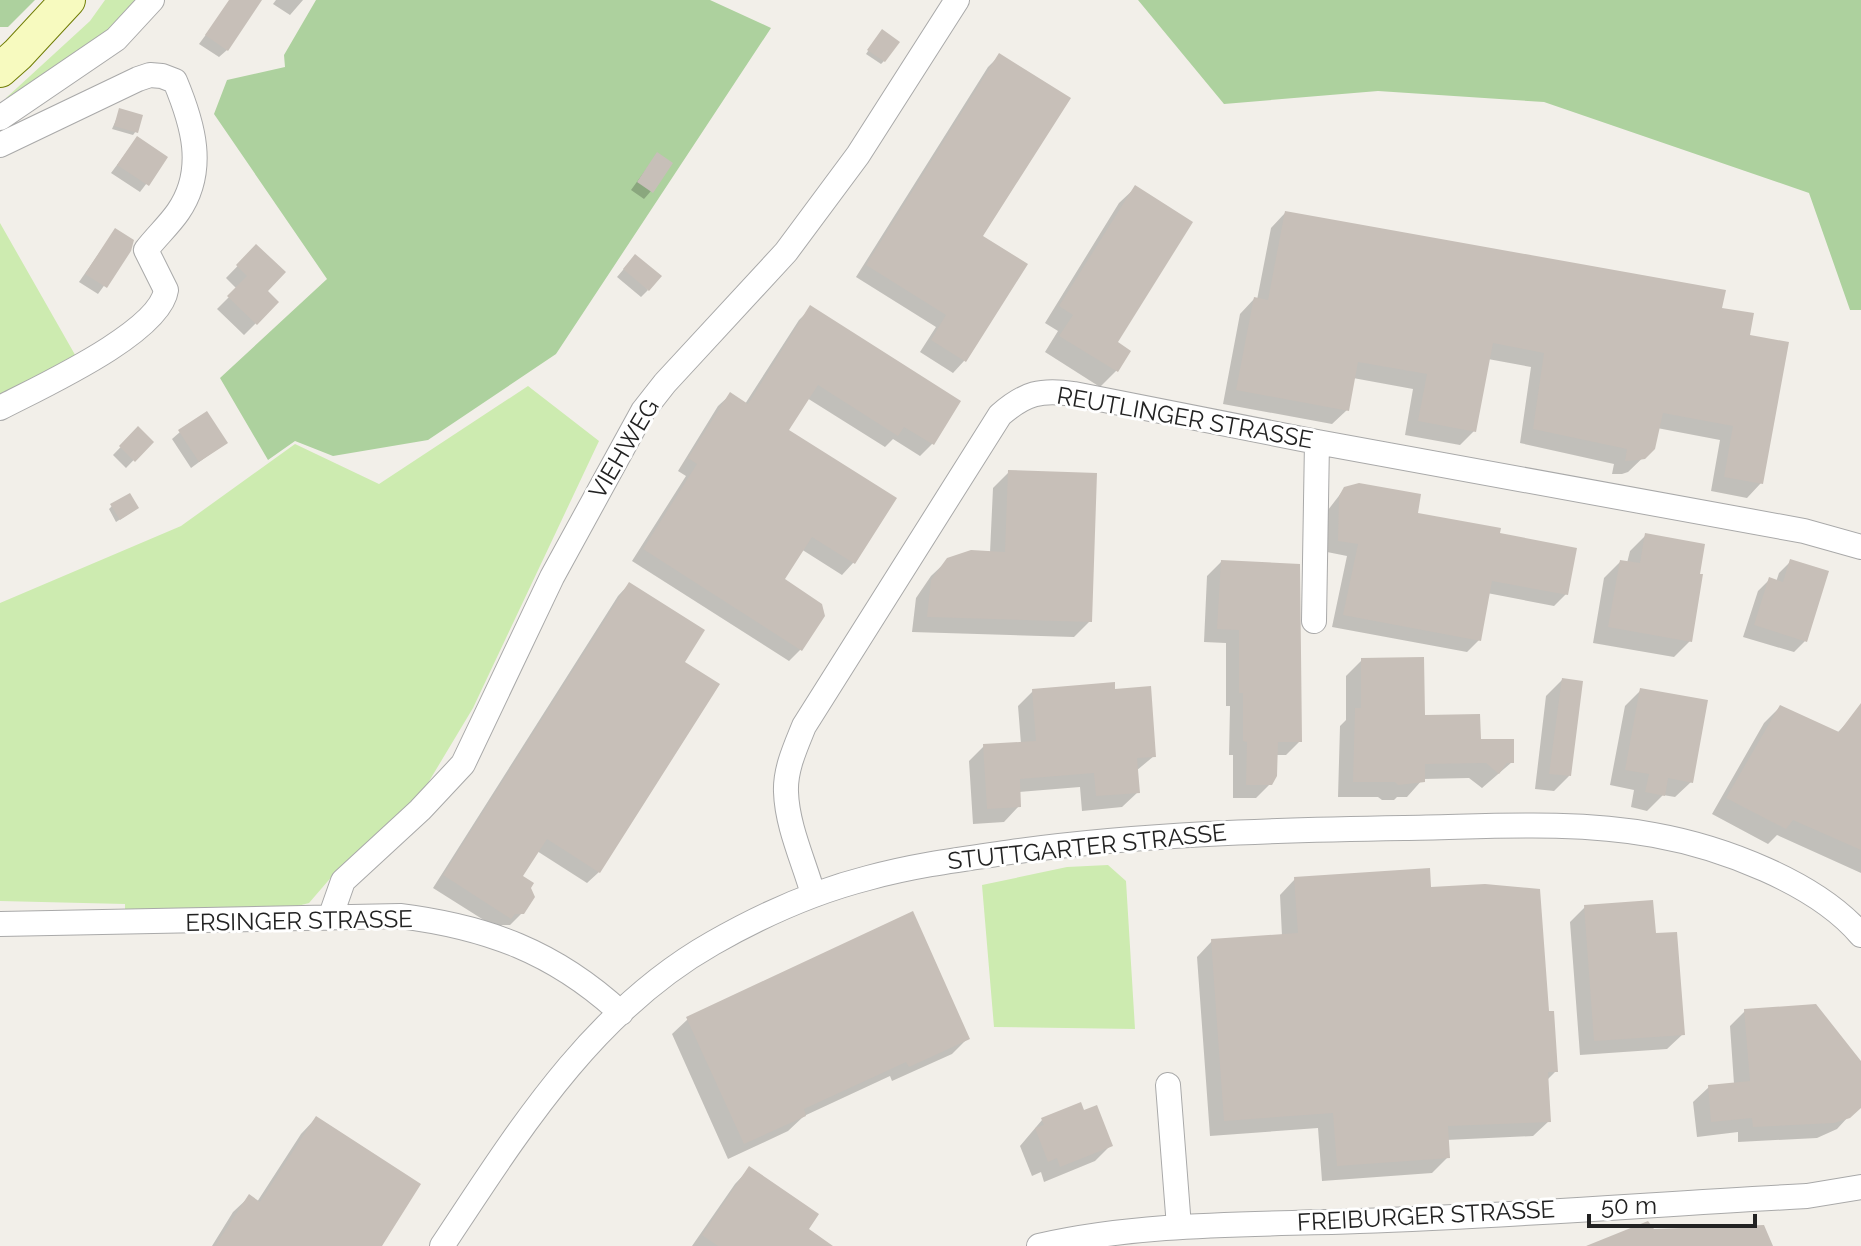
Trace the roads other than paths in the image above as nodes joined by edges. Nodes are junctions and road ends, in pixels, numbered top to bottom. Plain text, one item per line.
1 (68, 0) edge
2 (152, 0) edge
3 (957, 0) edge
4 (0, 70) edge
5 (0, 118) edge
6 (0, 145) edge
7 (0, 408) edge
8 (1317, 442) junction
9 (1861, 547) edge
10 (1314, 621) dead end
11 (813, 894) junction
12 (330, 918) junction
13 (0, 924) edge
14 (1859, 929) edge
15 (621, 1013) junction
16 (1168, 1085) dead end
17 (1861, 1187) edge
18 (1179, 1227) junction
19 (442, 1246) edge
20 (1039, 1246) edge

1 - 4 main road
2 - 5 street
3 - 12 street, VIEHWEG
6 - 7 street
8 - 9 street, REUTLINGER STRASSE
8 - 10 street
8 - 11 street, REUTLINGER STRASSE
11 - 14 street, STUTTGARTER STRASSE
11 - 15 street, STUTTGARTER STRASSE
12 - 13 street, ERSINGER STRASSE
12 - 15 street, ERSINGER STRASSE
15 - 19 street, STUTTGARTER STRASSE
16 - 18 street
17 - 18 street, FREIBURGER STRASSE
18 - 20 street, FREIBURGER STRASSE

